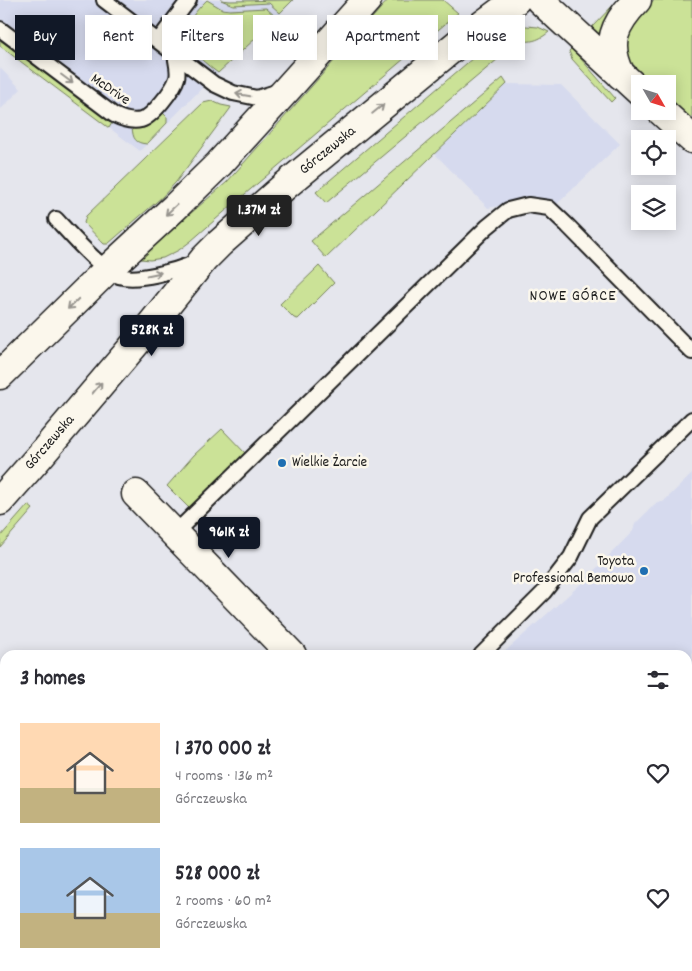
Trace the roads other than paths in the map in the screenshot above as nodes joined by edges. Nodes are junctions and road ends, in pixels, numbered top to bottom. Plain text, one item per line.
1 (104, 0) edge
2 (189, 0) edge
3 (367, 0) edge
4 (516, 0) edge
5 (540, 0) edge
6 (637, 0) edge
7 (0, 29) edge
8 (158, 41) junction
9 (162, 44) edge
10 (176, 60) edge
11 (183, 60) edge
12 (631, 84) edge
13 (290, 87) junction
14 (671, 120) edge
15 (692, 139) edge
16 (56, 219) dead end
17 (204, 259) junction
18 (107, 270) junction
19 (692, 352) edge
20 (0, 375) edge
21 (692, 419) edge
22 (136, 494) dead end
23 (0, 501) edge
24 (175, 533) junction
25 (287, 650) edge
26 (486, 650) edge

1 - 8 lane
2 - 8 lane
3 - 13 main road
17 -> 4 main road, Górczewska
5 - 12 main road
6 - 12 main road
7 -> 10 lane, McDrive
8 - 9 lane
13 -> 11 lane
13 -> 18 main road
14 - 15 main road
16 - 18 lane
18 -> 17 lane
23 -> 17 main road, Górczewska
18 -> 20 main road
19 - 24 lane
21 - 26 lane
22 - 24 main road
24 - 25 main road

